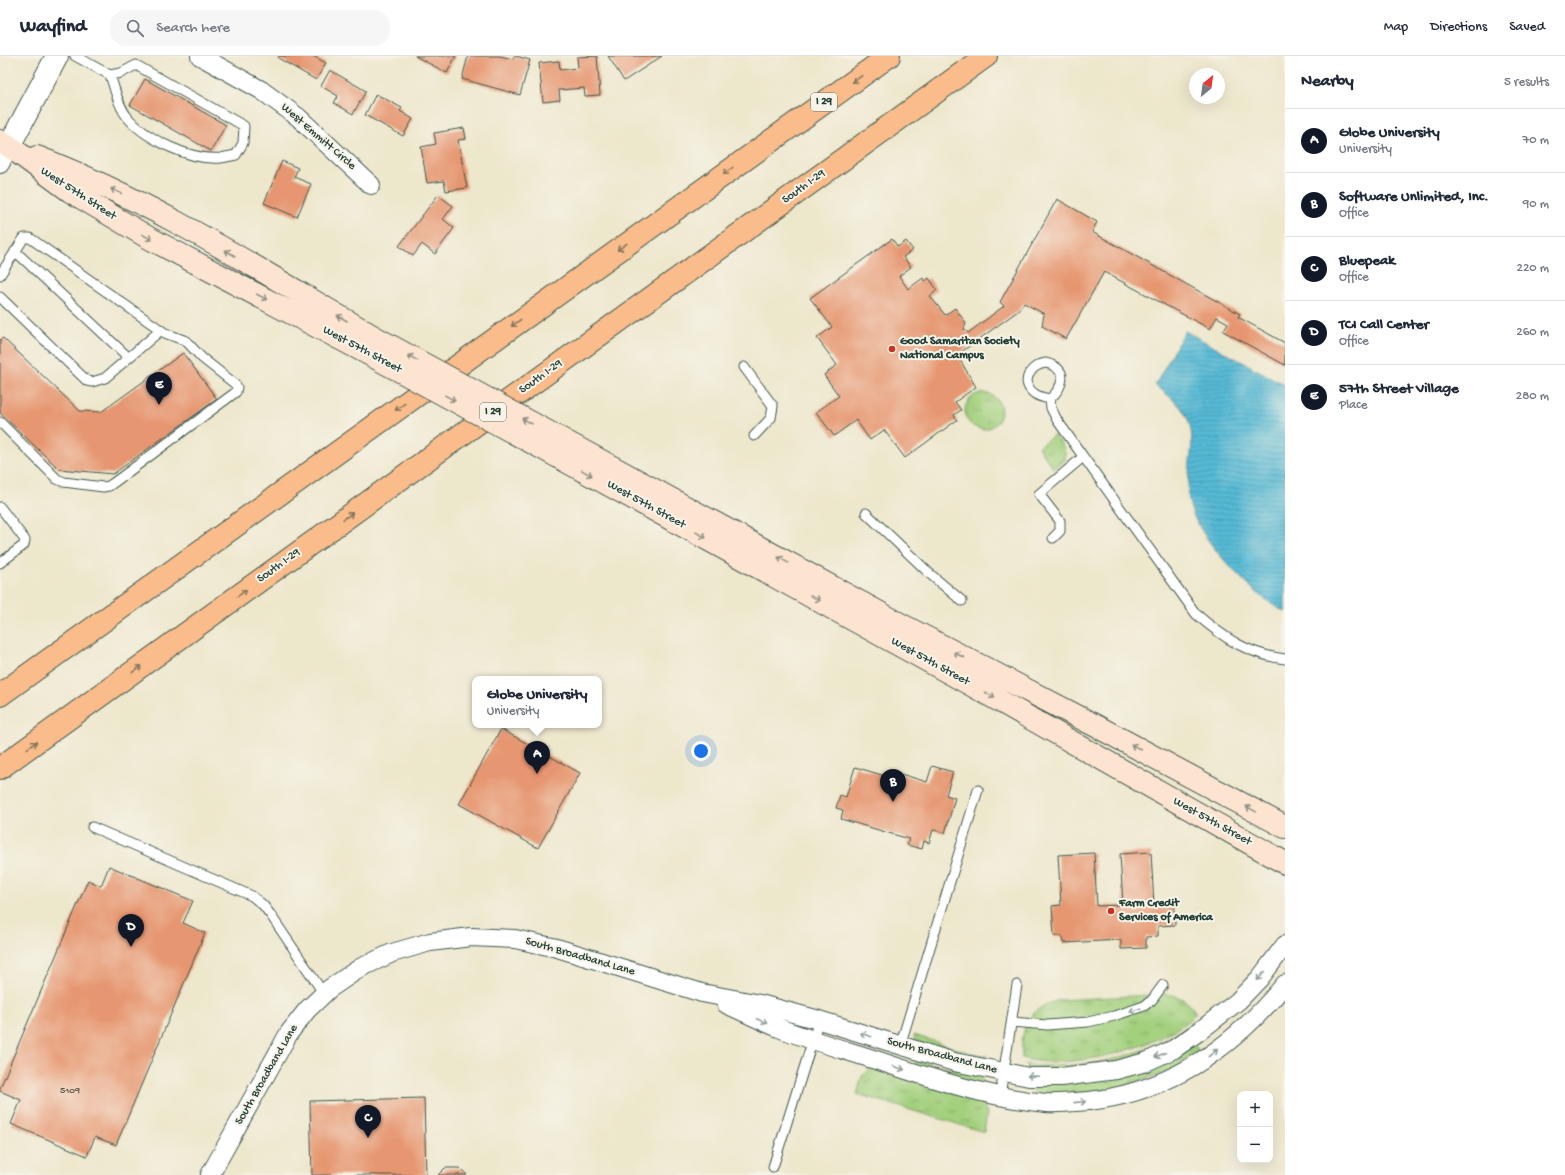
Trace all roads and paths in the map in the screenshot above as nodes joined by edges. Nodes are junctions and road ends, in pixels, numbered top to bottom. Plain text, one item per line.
1 (57, 56) edge
2 (75, 56) edge
3 (200, 56) edge
4 (889, 56) edge
5 (986, 56) edge
6 (110, 75) junction
7 (3, 150) edge
8 (371, 184) dead end
9 (15, 251) junction
10 (0, 275) edge
11 (0, 297) edge
12 (161, 330) junction
13 (128, 357) junction
14 (744, 367) dead end
15 (1050, 399) dead end
16 (0, 422) edge
17 (754, 436) dead end
18 (557, 447) junction
19 (1083, 457) junction
20 (0, 507) edge
21 (866, 513) dead end
22 (1053, 538) dead end
23 (0, 563) edge
24 (962, 601) dead end
25 (1285, 659) edge
26 (0, 695) edge
27 (0, 768) edge
28 (978, 790) dead end
29 (92, 827) dead end
30 (1285, 827) edge
31 (1285, 863) edge
32 (1285, 945) edge
33 (1285, 984) edge
34 (1017, 985) dead end
35 (1163, 985) dead end
36 (702, 993) junction
37 (324, 994) junction
38 (819, 1020) junction
39 (1012, 1022) junction
40 (813, 1039) junction
41 (900, 1046) junction
42 (1005, 1073) junction
43 (1000, 1096) junction
44 (773, 1167) dead end
45 (210, 1175) edge

1 - 7 street
2 - 6 lane
3 - 8 street, West Emmitt Circle
4 -> 26 highway, I 29
27 -> 5 highway, South I-29 / I 29
6 - 6 lane
7 - 18 main road, West 57th Street, bridge
9 - 10 lane
9 - 12 lane
9 - 13 lane
11 - 13 lane
12 - 13 lane
12 - 16 lane
14 - 17 lane
15 - 19 lane
30 -> 18 main road, West 57th Street
18 -> 31 main road, West 57th Street
19 - 22 lane
19 - 25 lane
20 - 23 lane
21 - 24 lane
28 - 41 lane
29 - 37 lane
32 -> 42 street, South Broadband Lane
43 -> 33 street, South Broadband Lane
34 - 39 lane
35 -> 39 lane
36 - 37 street, South Broadband Lane
36 - 38 street, South Broadband Lane
36 -> 40 street, South Broadband Lane
37 - 45 street, South Broadband Lane
38 - 40 lane
41 -> 38 street, South Broadband Lane
39 - 42 lane
40 -> 43 street, South Broadband Lane
40 - 44 lane
41 - 42 street, South Broadband Lane
42 - 43 lane

